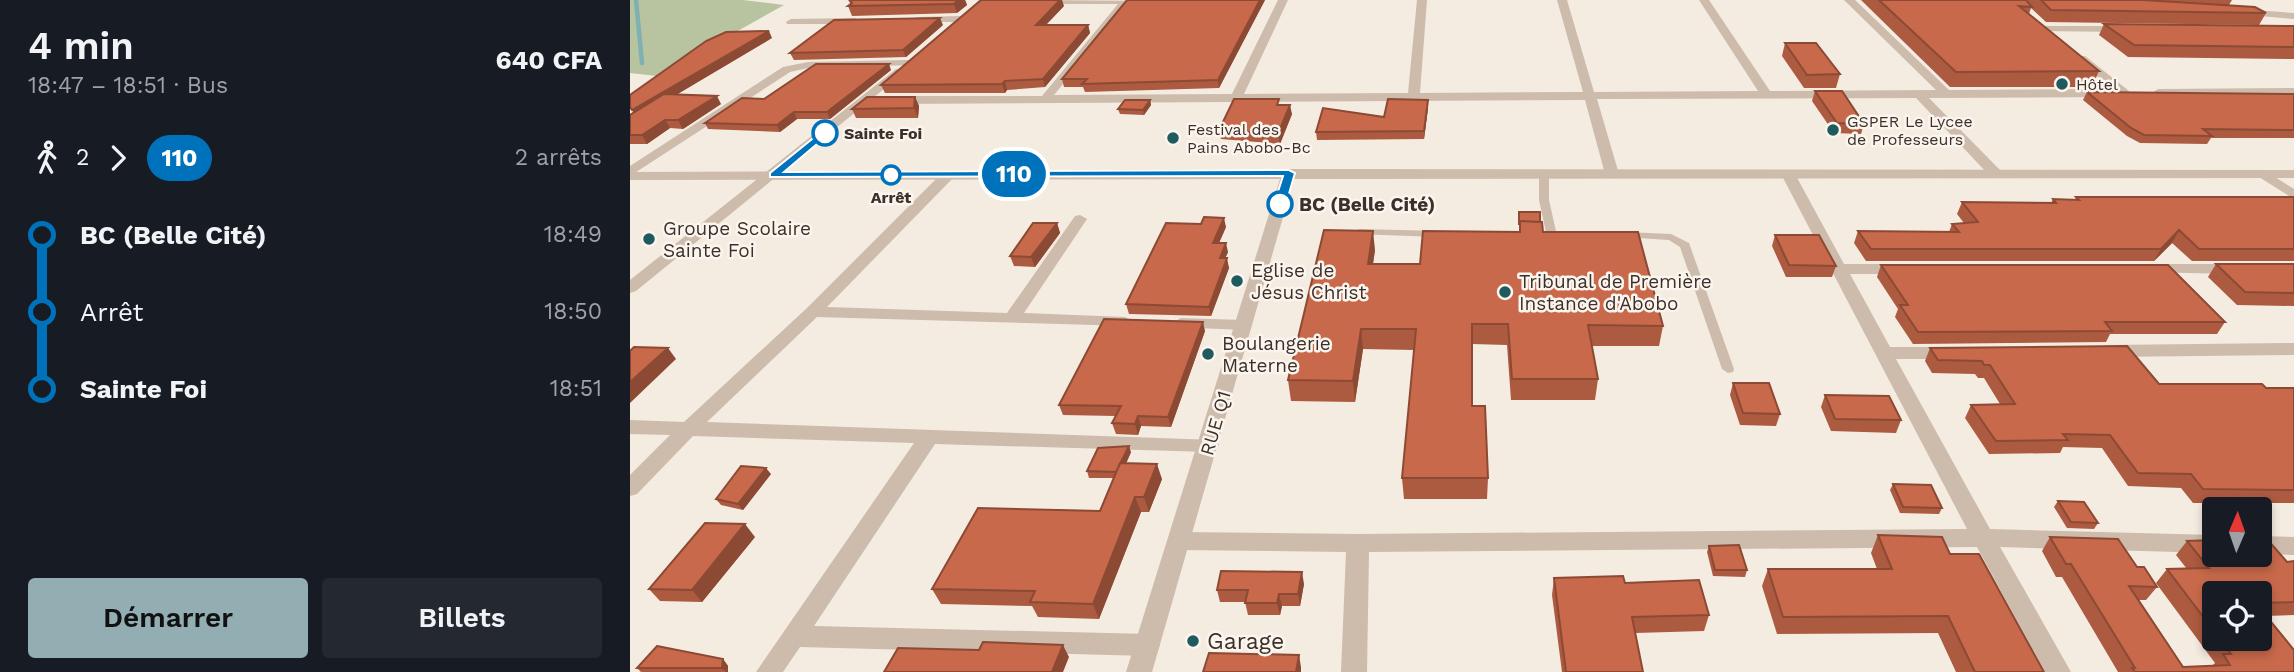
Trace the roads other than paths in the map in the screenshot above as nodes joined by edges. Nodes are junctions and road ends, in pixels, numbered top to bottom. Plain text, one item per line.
1 (1283, 0) edge
2 (1422, 0) edge
3 (1562, 0) edge
4 (1704, 0) edge
5 (1849, 0) edge
6 (1034, 1) edge
7 (1126, 1) edge
8 (1164, 1) edge
9 (970, 10) edge
10 (2231, 11) edge
11 (2294, 16) edge
12 (960, 19) junction
13 (2034, 19) edge
14 (908, 20) edge
15 (869, 21) edge
16 (791, 22) dead end
17 (2043, 29) junction
18 (2136, 29) edge
19 (940, 37) edge
20 (2064, 45) edge
21 (2074, 53) edge
22 (919, 54) edge
23 (909, 63) junction
24 (2294, 92) edge
25 (1945, 93) junction
26 (2138, 93) junction
27 (1919, 94) junction
28 (1766, 95) junction
29 (1588, 97) junction
30 (1237, 98) junction
31 (1414, 98) junction
32 (1045, 99) junction
33 (867, 100) junction
34 (1289, 173) junction
35 (1995, 173) junction
36 (630, 174) edge
37 (948, 174) junction
38 (1544, 174) junction
39 (1612, 174) junction
40 (1788, 174) junction
41 (2263, 174) junction
42 (2294, 174) edge
43 (773, 175) junction
44 (2294, 195) edge
45 (1080, 219) dead end
46 (1347, 232) edge
47 (1456, 234) edge
48 (1524, 235) edge
49 (1612, 235) edge
50 (1839, 269) junction
51 (1922, 269) edge
52 (2129, 269) edge
53 (2253, 269) edge
54 (630, 288) edge
55 (813, 312) junction
56 (1012, 318) junction
57 (1243, 326) junction
58 (2294, 349) edge
59 (2089, 351) edge
60 (1966, 352) edge
61 (1883, 353) junction
62 (1728, 369) dead end
63 (630, 428) edge
64 (687, 430) junction
65 (930, 435) junction
66 (1209, 444) junction
67 (630, 488) edge
68 (1983, 538) junction
69 (1179, 541) junction
70 (1359, 543) junction
71 (2202, 544) edge
72 (2272, 545) edge
73 (2294, 546) edge
74 (794, 636) junction
75 (1148, 645) junction
76 (769, 672) edge
77 (1139, 672) edge
78 (1354, 672) edge
79 (2058, 672) edge

1 - 30 street
2 - 31 street
3 - 29 street
4 - 28 street
5 - 25 street
6 - 7 street
7 - 8 street
7 - 32 street
9 - 12 street
10 - 11 street
12 - 14 street
12 - 19 street
13 - 17 street
15 - 16 street
17 - 18 street
17 - 20 street
21 - 26 street
22 - 23 street
23 - 33 street
23 - 36 street
24 - 26 street
25 - 26 street
25 - 27 street
27 - 28 street
27 - 35 street
28 - 29 street
29 - 31 street
29 - 39 street
30 - 31 street
30 - 32 street
32 - 33 street
33 - 43 street
34 - 37 street
34 - 38 street
34 - 57 street, RUE Q1
35 - 40 street
35 - 41 street
36 - 43 street
37 - 43 street
37 - 55 street
38 - 39 street
38 - 48 lane
39 - 40 street
40 - 50 street
41 - 42 street
41 - 44 street
43 - 54 street
45 - 56 street
46 - 47 lane
49 - 62 lane
50 - 51 street
50 - 61 street
52 - 53 street
55 - 56 street
55 - 64 street
56 - 57 street
57 - 66 street, RUE Q1
58 - 59 street
60 - 61 street
61 - 68 street
63 - 64 street
64 - 65 street
64 - 67 street
65 - 66 street
65 - 74 street
66 - 69 street, RUE Q1
68 - 70 street
68 - 71 street
68 - 79 street
69 - 70 street
69 - 75 street, RUE Q1
70 - 78 street
72 - 73 street
74 - 75 street
74 - 76 street
75 - 77 street, RUE Q1

